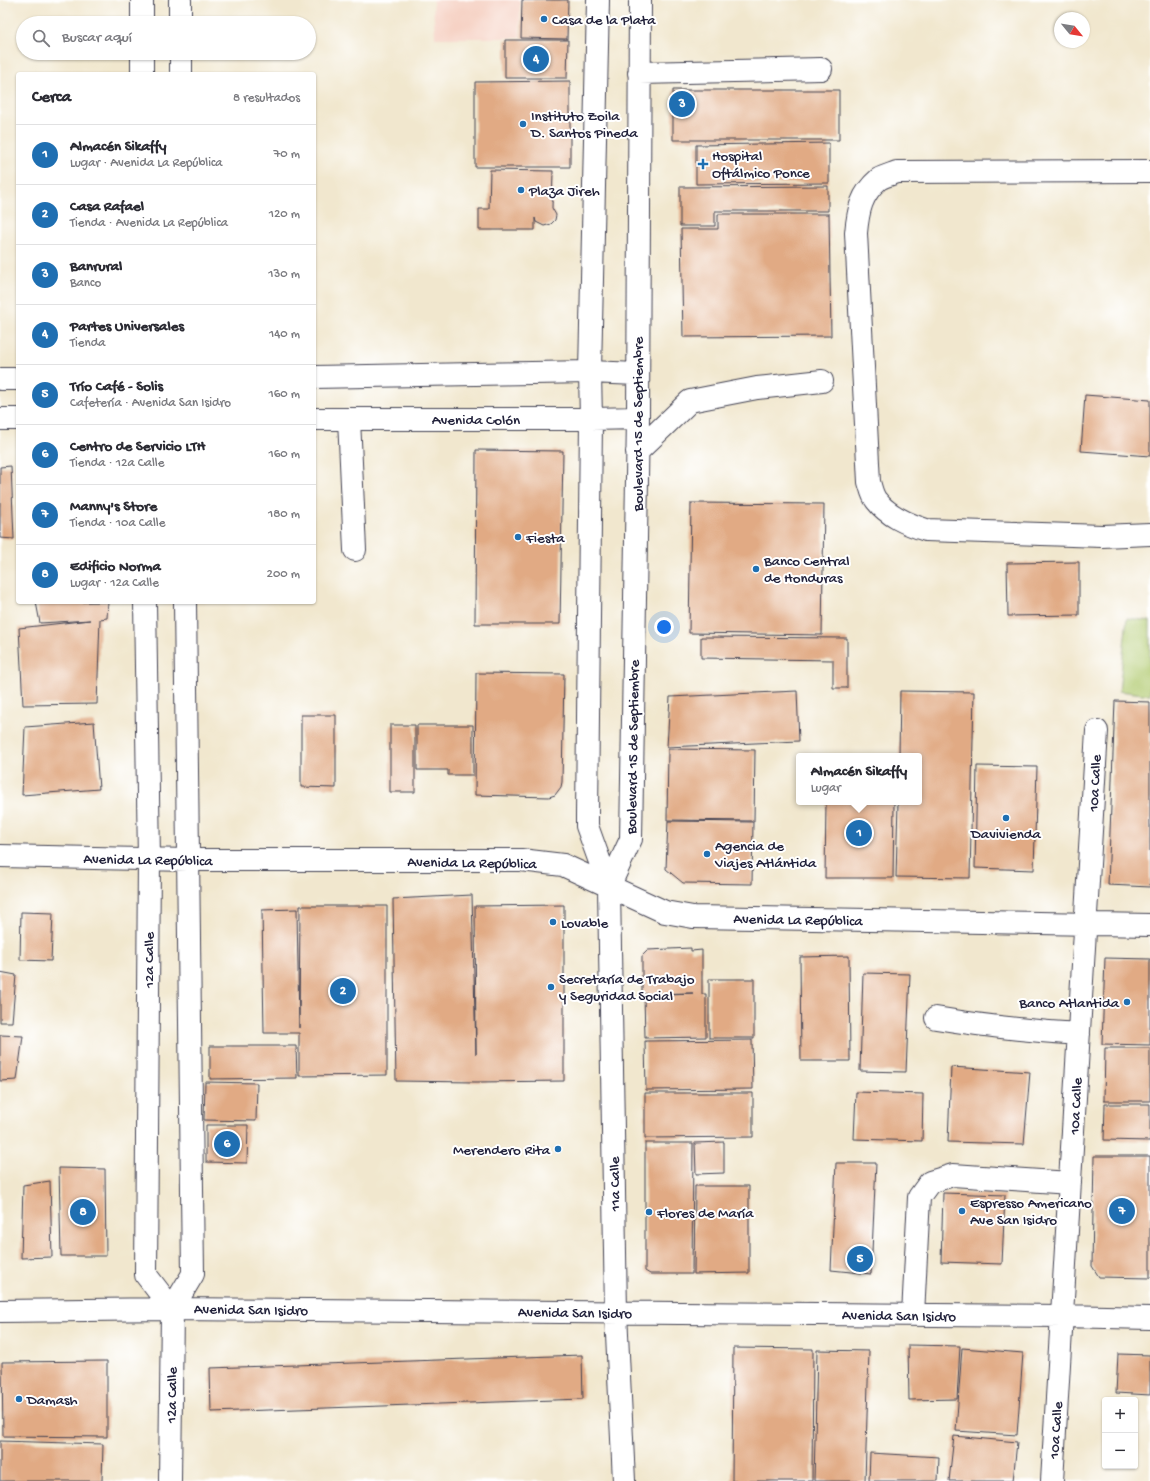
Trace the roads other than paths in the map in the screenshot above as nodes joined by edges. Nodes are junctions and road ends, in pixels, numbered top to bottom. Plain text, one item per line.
1 (142, 0) edge
2 (180, 0) edge
3 (598, 0) edge
4 (640, 0) edge
5 (142, 16) edge
6 (180, 16) edge
7 (142, 60) edge
8 (181, 60) edge
9 (820, 69) dead end
10 (142, 72) edge
11 (181, 72) edge
12 (639, 73) junction
13 (1150, 170) edge
14 (590, 372) junction
15 (637, 374) junction
16 (316, 377) edge
17 (0, 379) edge
18 (16, 379) edge
19 (822, 381) dead end
20 (638, 418) junction
21 (0, 419) edge
22 (16, 419) edge
23 (316, 419) edge
24 (349, 419) junction
25 (592, 419) junction
26 (637, 452) junction
27 (1150, 534) edge
28 (355, 550) dead end
29 (145, 604) edge
30 (185, 604) edge
31 (1097, 731) dead end
32 (0, 856) edge
33 (149, 859) junction
34 (188, 860) junction
35 (609, 887) junction
36 (1085, 924) junction
37 (1150, 925) edge
38 (936, 1018) dead end
39 (1079, 1034) junction
40 (1070, 1183) junction
41 (172, 1309) junction
42 (0, 1311) edge
43 (616, 1313) junction
44 (913, 1315) junction
45 (1062, 1316) junction
46 (1150, 1318) edge
47 (170, 1481) edge
48 (624, 1481) edge
49 (1052, 1481) edge

1 - 5 street
2 - 6 street
3 - 14 street
4 - 12 street, Boulevard 15 de Septiembre
7 - 10 street
8 - 11 street
9 - 12 street
12 - 15 street, Boulevard 15 de Septiembre
13 - 27 street
14 - 15 street
14 - 16 street
14 - 25 street
15 - 20 street, Boulevard 15 de Septiembre
17 - 18 street
19 - 26 street
20 - 25 street, Avenida Colón
20 - 26 street, Boulevard 15 de Septiembre
21 - 22 street
23 - 24 street, Avenida Colón
24 - 25 street, Avenida Colón
24 - 28 street
25 - 35 street
26 - 35 street, Boulevard 15 de Septiembre
29 - 33 street, 12a Calle
30 - 34 street
31 - 36 street, 10a Calle
32 - 33 street, Avenida La República
33 - 34 street, Avenida La República
33 - 41 street, 12a Calle
34 - 35 street, Avenida La República
34 - 41 street
35 - 36 street, Avenida La República
35 - 43 street, 11a Calle
36 - 37 street, Avenida La República
36 - 39 street, 10a Calle
38 - 39 street
39 - 40 street, 10a Calle
40 - 44 street
40 - 45 street, 10a Calle
41 - 42 street, Avenida San Isidro
41 - 43 street, Avenida San Isidro
41 - 47 street, 12a Calle
43 - 44 street, Avenida San Isidro
43 - 48 street, 11a Calle
44 - 45 street, Avenida San Isidro
45 - 46 street, Avenida San Isidro
45 - 49 street, 10a Calle

